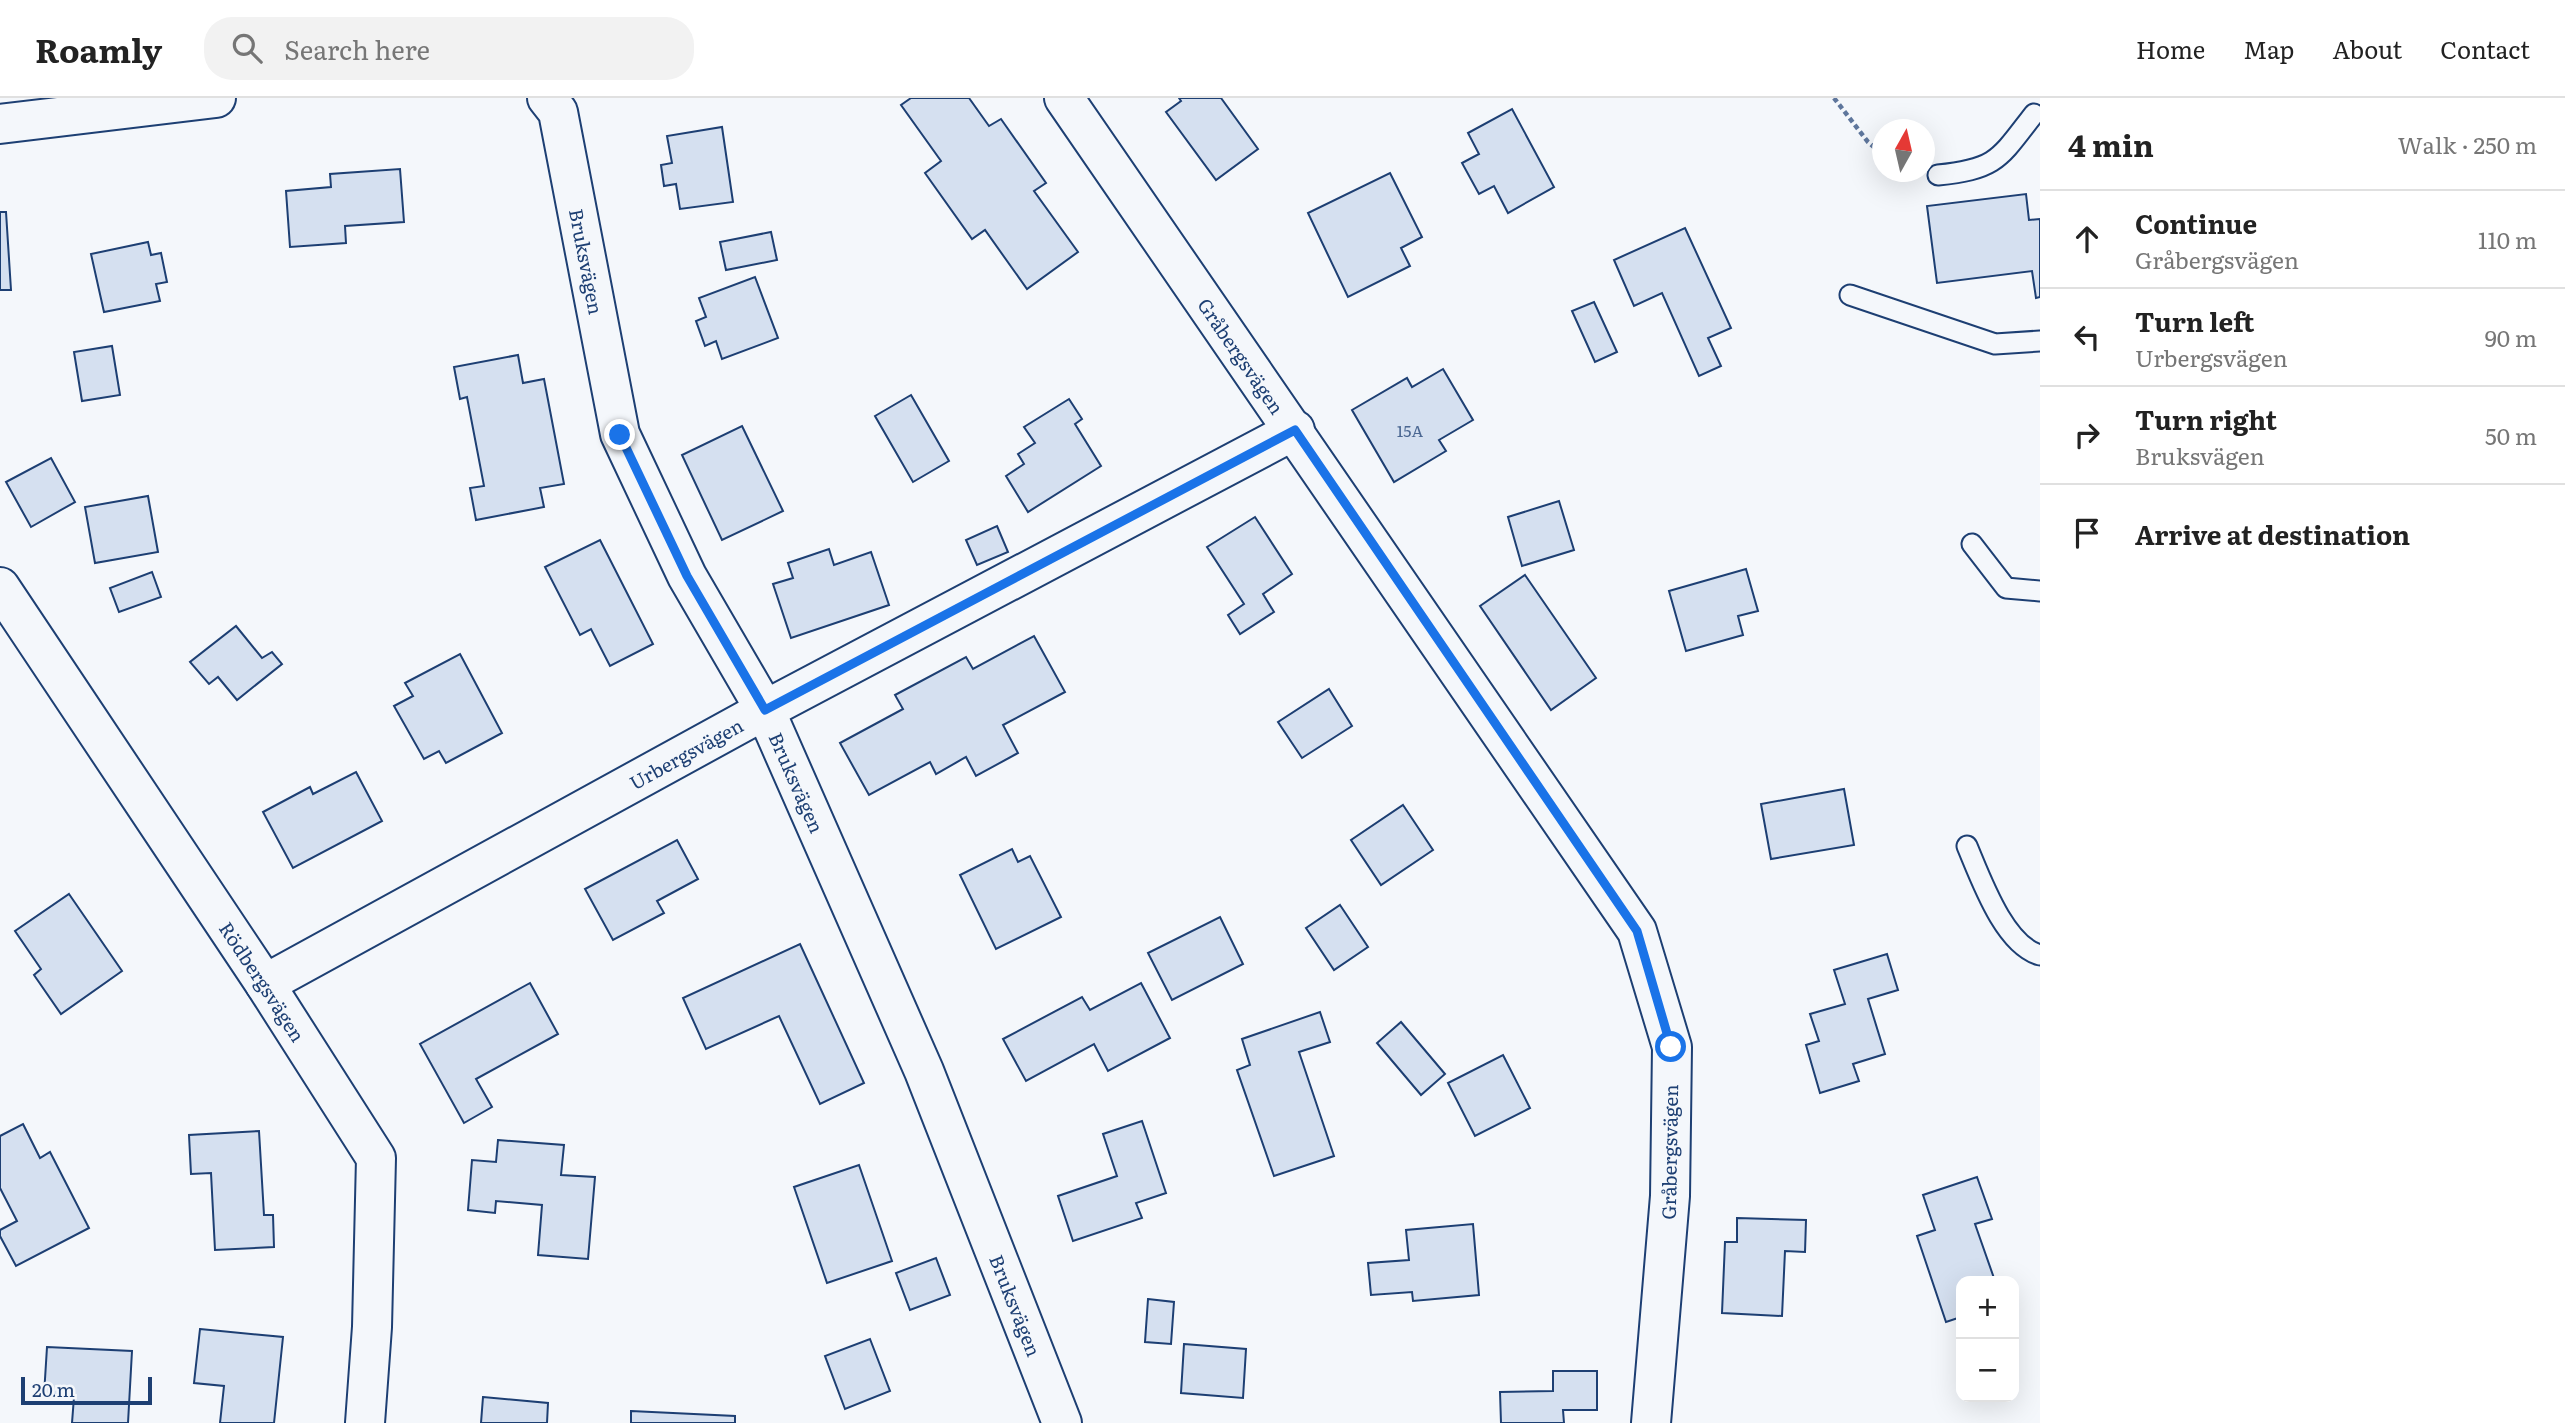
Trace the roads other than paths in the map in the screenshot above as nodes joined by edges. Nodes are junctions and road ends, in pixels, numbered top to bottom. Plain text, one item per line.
1 (216, 98) edge
2 (547, 98) edge
3 (1063, 98) edge
4 (2035, 110) edge
5 (0, 124) edge
6 (1938, 175) dead end
7 (1850, 295) dead end
8 (2040, 341) edge
9 (1295, 430) junction
10 (1972, 544) dead end
11 (0, 587) edge
12 (2040, 591) edge
13 (765, 710) junction
14 (1968, 846) dead end
15 (2040, 955) edge
16 (265, 984) junction
17 (365, 1423) edge
18 (1062, 1423) edge
19 (1651, 1423) edge

1 - 5 street
2 - 13 street, Bruksvägen
3 - 9 street, Gråbergsvägen
4 - 6 lane
7 - 8 lane
9 - 13 street, Urbergsvägen
9 - 19 street, Gråbergsvägen
10 - 12 lane
11 - 16 street, Rödbergsvägen
13 - 16 street, Urbergsvägen
13 - 18 street, Bruksvägen
14 - 15 lane
16 - 17 street, Rödbergsvägen

